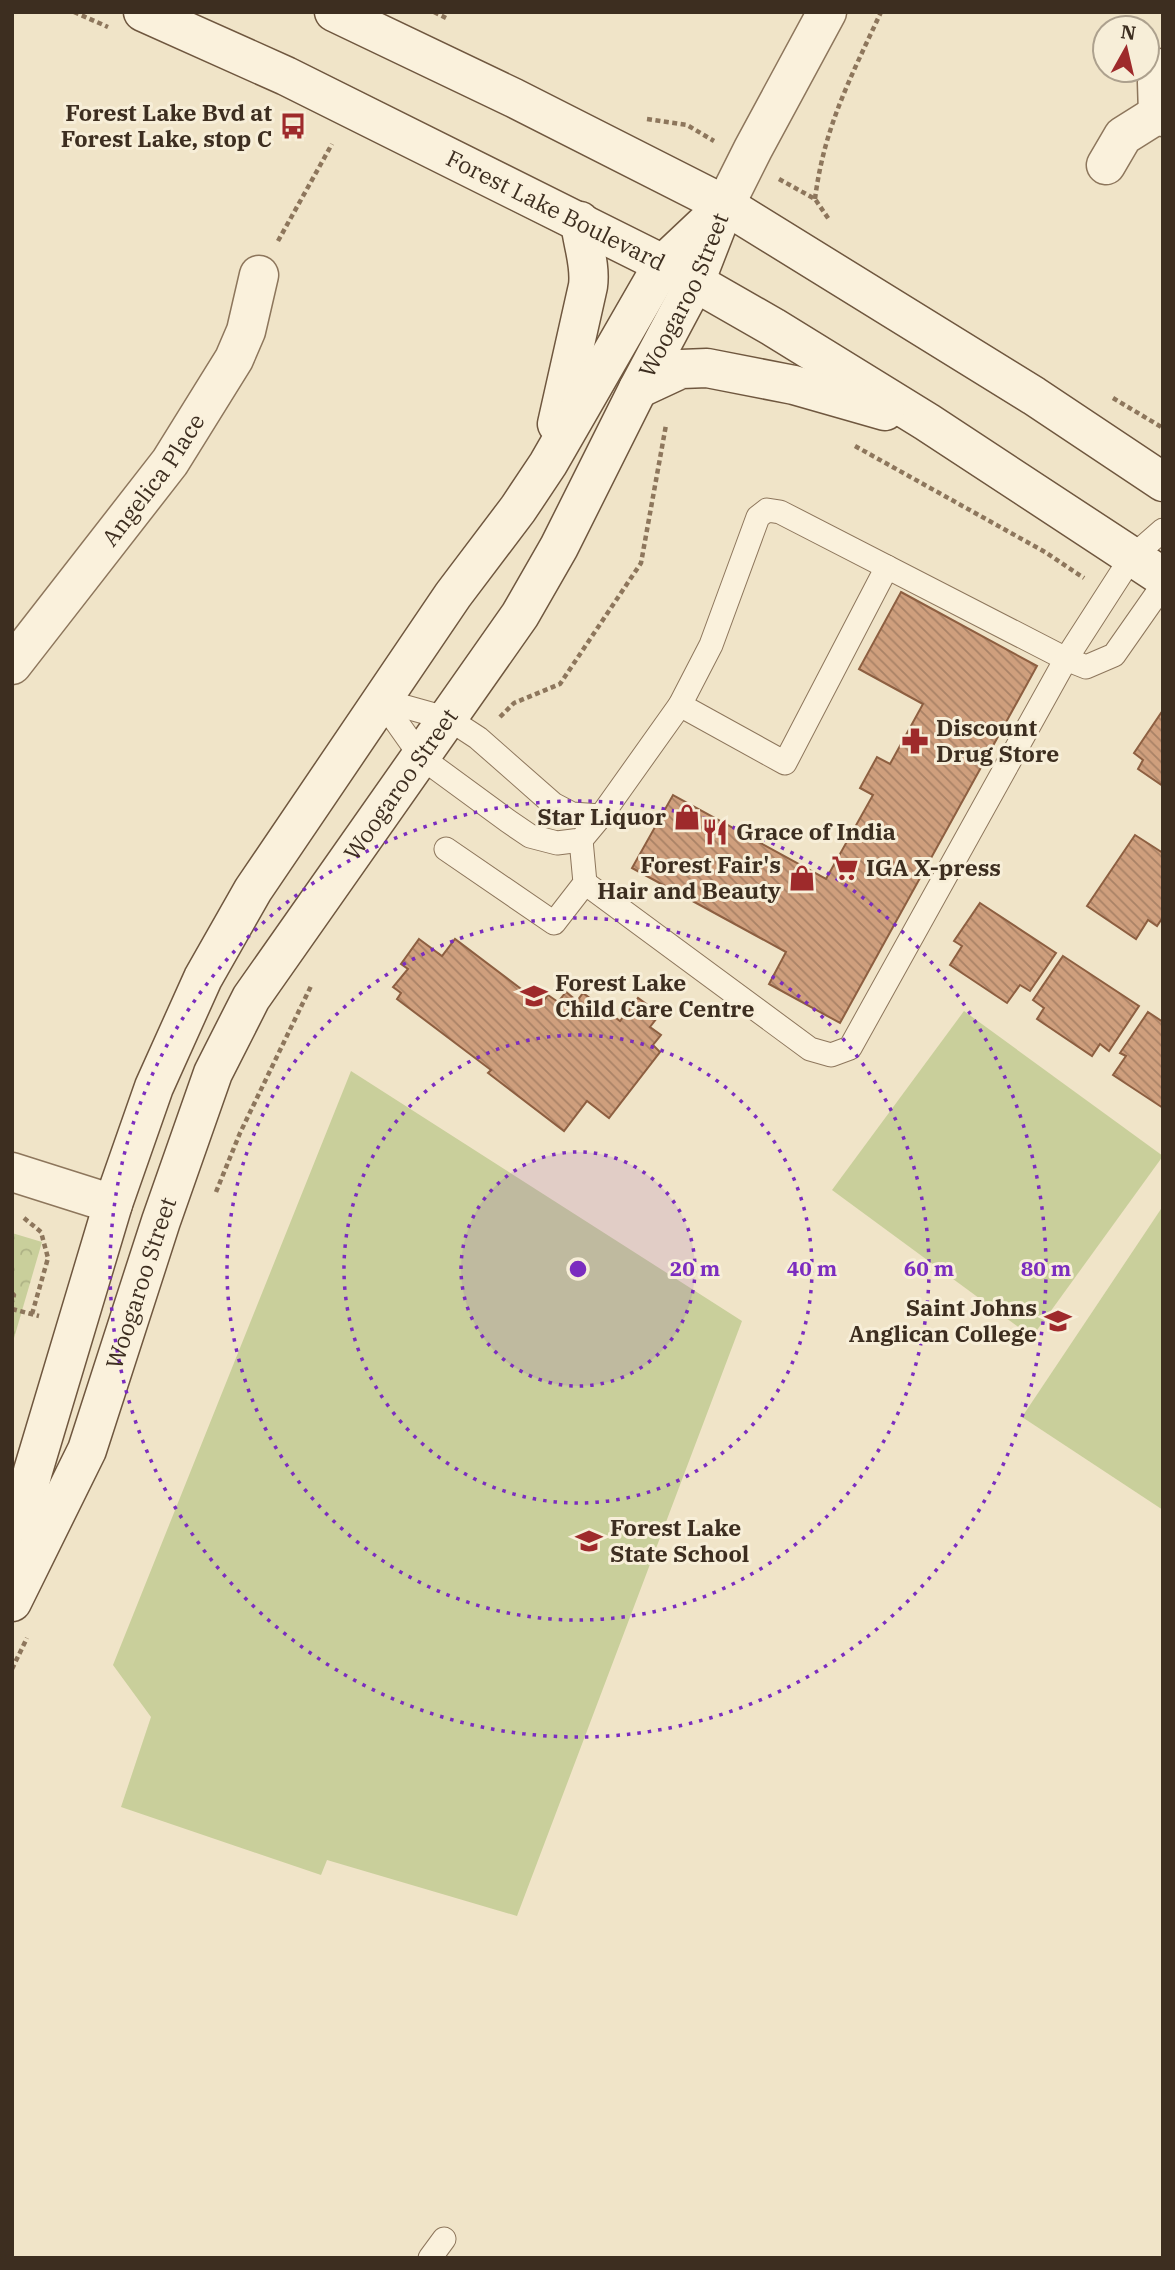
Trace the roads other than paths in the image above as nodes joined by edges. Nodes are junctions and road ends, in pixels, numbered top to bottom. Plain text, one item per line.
1 (143, 12) edge
2 (334, 12) edge
3 (827, 12) edge
4 (1163, 68) edge
5 (1160, 115) edge
6 (1106, 165) dead end
7 (725, 205) junction
8 (580, 221) junction
9 (679, 273) junction
10 (259, 275) road end
11 (638, 389) junction
12 (927, 422) junction
13 (548, 464) junction
14 (1163, 482) edge
15 (1163, 530) edge
16 (887, 567) junction
17 (1147, 568) edge
18 (1163, 585) edge
19 (1066, 659) junction
20 (12, 665) edge
21 (381, 700) junction
22 (680, 705) junction
23 (463, 729) junction
24 (422, 758) junction
25 (601, 816) junction
26 (581, 840) junction
27 (446, 849) dead end
28 (585, 883) junction
29 (12, 1172) edge
30 (113, 1204) junction
31 (161, 1220) junction
32 (12, 1556) edge
33 (21, 1616) edge

1 - 8 main road, Forest Lake Boulevard
2 - 7 main road
3 - 7 main road, Woogaroo Street
4 - 5 main road
5 - 6 main road
7 - 9 main road, Woogaroo Street
7 - 14 main road
8 - 9 main road, Forest Lake Boulevard
8 - 13 main road
9 - 11 main road, Woogaroo Street
9 - 12 main road, Forest Lake Boulevard
9 - 13 main road, Woogaroo Street
10 - 20 main road, Angelica Place
11 - 12 main road
11 - 23 main road, Woogaroo Street
12 - 17 main road, Forest Lake Boulevard
13 - 21 main road, Woogaroo Street
15 - 17 lane
16 - 19 lane
16 - 22 lane
16 - 22 lane
17 - 19 lane
18 - 19 lane
19 - 28 lane
21 - 23 lane
21 - 24 lane
21 - 30 main road, Woogaroo Street
22 - 25 lane
23 - 24 main road, Woogaroo Street
23 - 25 lane
24 - 26 lane
24 - 31 main road, Woogaroo Street
25 - 26 lane
26 - 28 lane
27 - 28 lane
29 - 30 main road
30 - 31 main road
30 - 32 main road, Woogaroo Street
31 - 33 main road, Woogaroo Street

